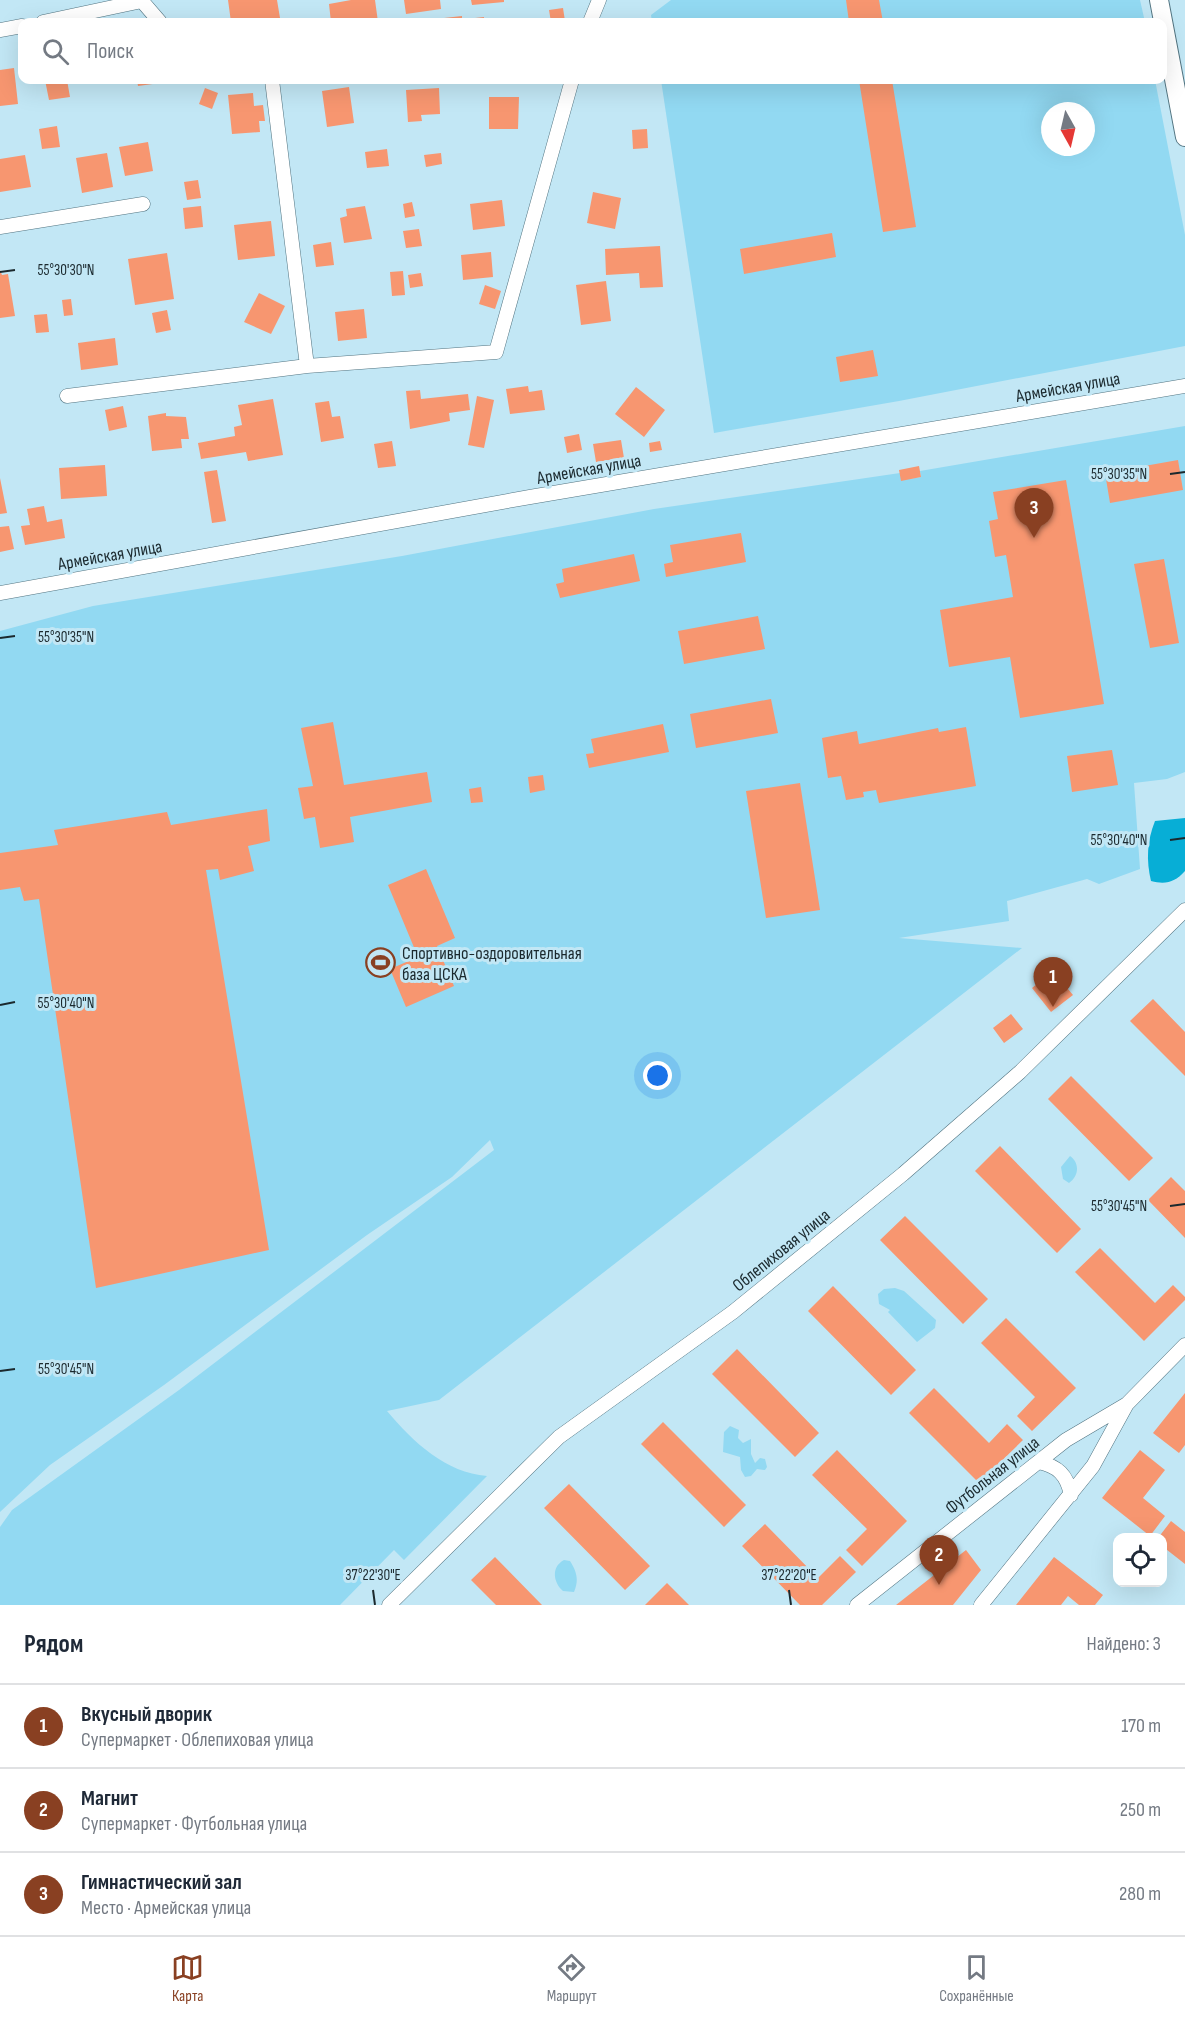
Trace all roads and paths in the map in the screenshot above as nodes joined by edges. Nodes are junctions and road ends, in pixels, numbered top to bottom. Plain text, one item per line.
1 (600, 0) edge
2 (1159, 0) edge
3 (141, 1) edge
4 (62, 18) edge
5 (156, 18) edge
6 (592, 18) edge
7 (1162, 18) edge
8 (18, 27) edge
9 (0, 30) edge
10 (1167, 42) edge
11 (272, 84) edge
12 (571, 84) edge
13 (1185, 136) edge
14 (143, 204) dead end
15 (0, 227) edge
16 (307, 366) junction
17 (1185, 386) edge
18 (67, 396) dead end
19 (0, 593) edge
20 (1185, 910) edge
21 (1185, 1345) edge
22 (1127, 1404) junction
23 (1038, 1462) junction
24 (1071, 1495) junction
25 (389, 1605) edge
26 (857, 1605) edge
27 (981, 1605) edge

1 - 6 street
2 - 7 street
3 - 4 street
3 - 5 street
8 - 9 street
10 - 13 street
11 - 16 street
12 - 16 street
14 - 15 street
16 - 18 street
17 - 19 street, Армейская улица
20 - 25 street, Облепиховая улица
21 - 22 street, Футбольная улица
22 - 23 street, Футбольная улица
22 - 24 street, Футбольная улица
23 - 24 street
23 - 26 street, Футбольная улица
24 - 27 street, Футбольная улица

